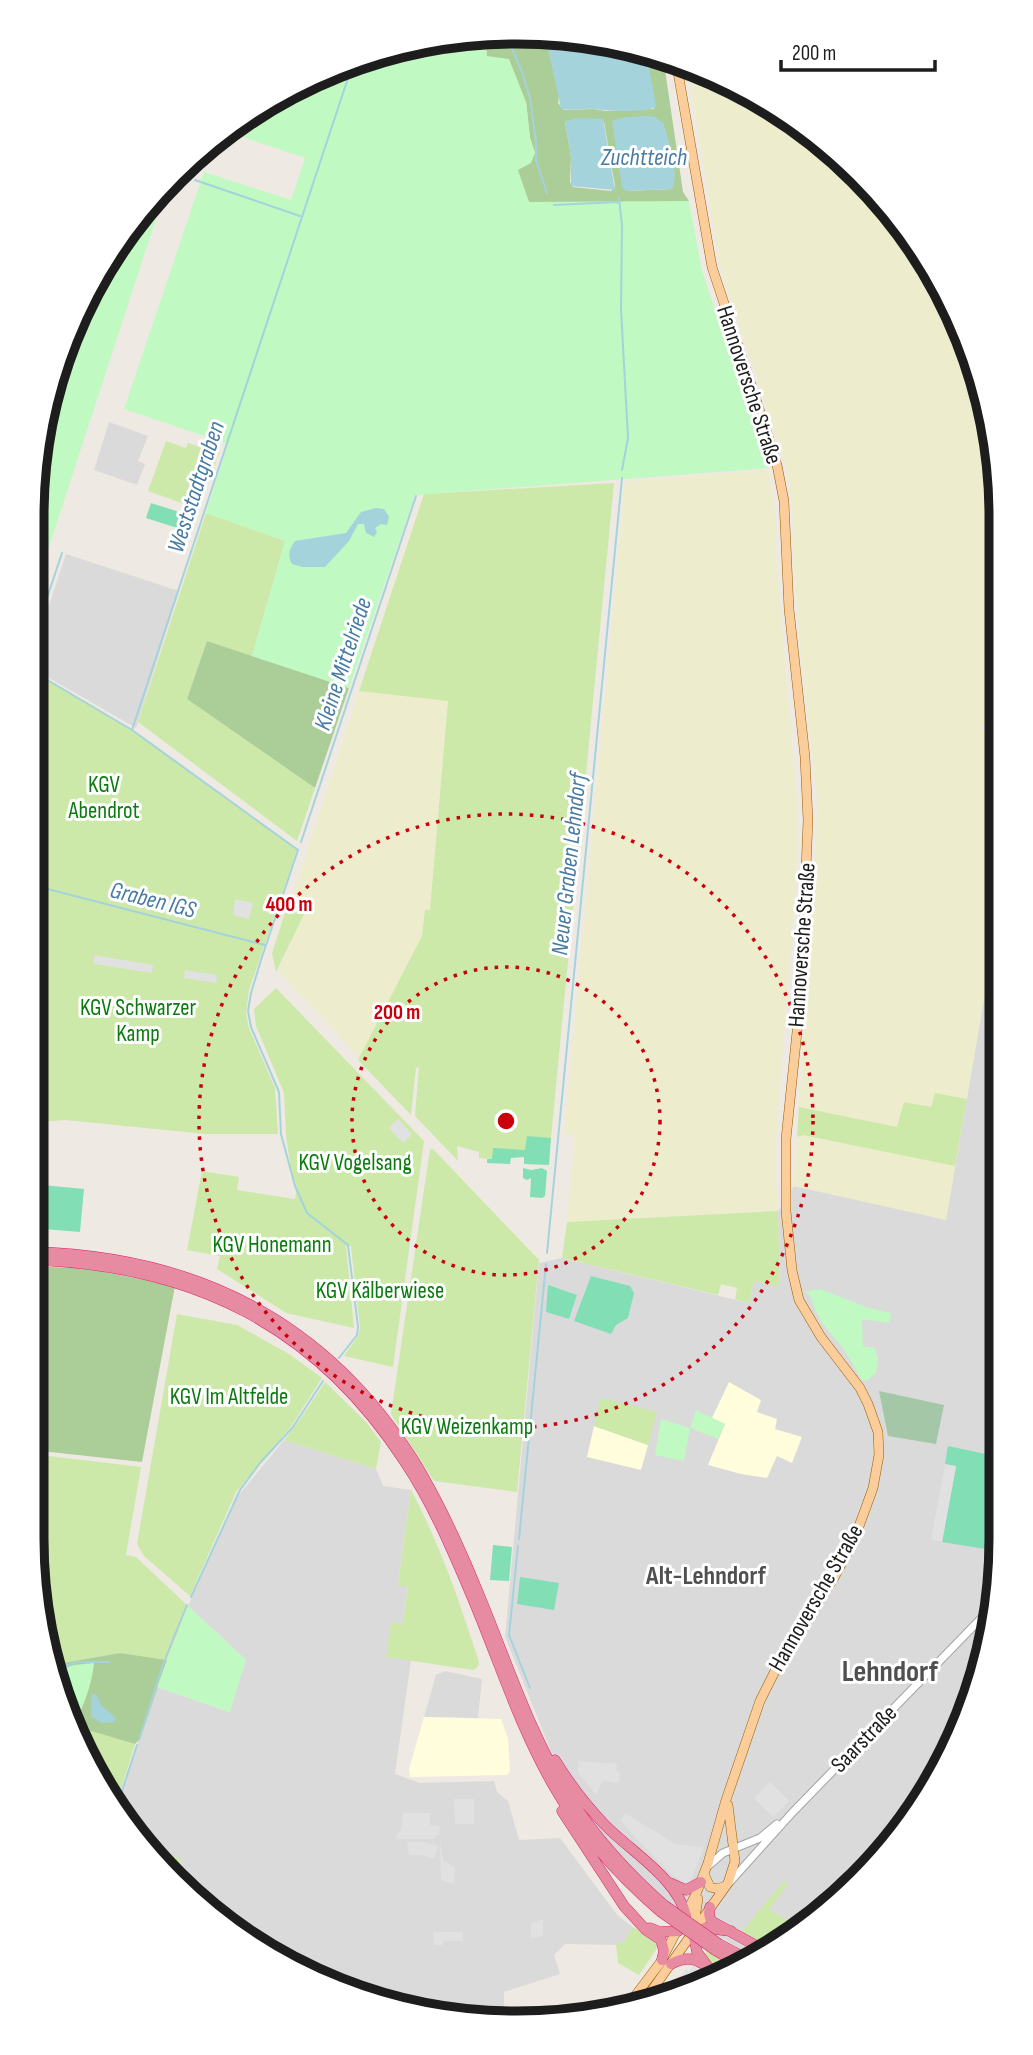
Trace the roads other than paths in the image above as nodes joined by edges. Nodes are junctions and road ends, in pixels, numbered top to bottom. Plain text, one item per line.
1 (678, 73) edge
2 (44, 1253) edge
3 (44, 1261) edge
4 (172, 1276) junction
5 (189, 1282) junction
6 (982, 1617) edge
7 (527, 1715) junction
8 (552, 1784) junction
9 (732, 1786) junction
10 (792, 1813) junction
11 (771, 1829) junction
12 (768, 1840) junction
13 (734, 1848) junction
14 (703, 1877) junction
15 (666, 1881) junction
16 (727, 1884) junction
17 (662, 1908) junction
18 (708, 1909) junction
19 (637, 1921) junction
20 (686, 1928) junction
21 (731, 1931) junction
22 (757, 1946) edge
23 (717, 1947) junction
24 (738, 1956) edge
25 (666, 1959) junction
26 (732, 1959) edge
27 (708, 1967) junction
28 (711, 1969) edge
29 (649, 1992) edge
30 (636, 1996) edge

1 - 9 main road, Hannoversche Straße
2 - 4 highway
3 - 4 highway
4 - 5 highway
5 - 7 highway
5 - 8 highway
6 - 10 street, Saarstraße
7 - 15 highway
7 - 17 highway
8 - 17 highway
8 - 19 highway
9 - 13 main road, Hannoversche Straße
9 - 14 main road, Hannoversche Straße
10 - 11 street, Saarstraße
10 - 12 street, Saarstraße
11 - 12 street, Saarstraße
11 - 13 street, Saarstraße
12 - 16 street, Saarstraße
13 - 14 street, Saarstraße
13 - 16 main road, Hannoversche Straße
14 - 15 highway
14 - 16 main road
14 - 20 main road, Hannoversche Straße
15 - 20 highway
16 - 18 main road, Hannoversche Straße
17 - 23 highway, bridge
18 - 20 main road, Hannoversche Straße
18 - 21 highway
19 - 20 highway
19 - 25 highway
20 - 21 highway
20 - 25 main road
20 - 27 highway
21 - 22 highway
23 - 24 highway
23 - 26 highway
25 - 27 highway
25 - 29 main road
25 - 30 main road
27 - 28 highway

